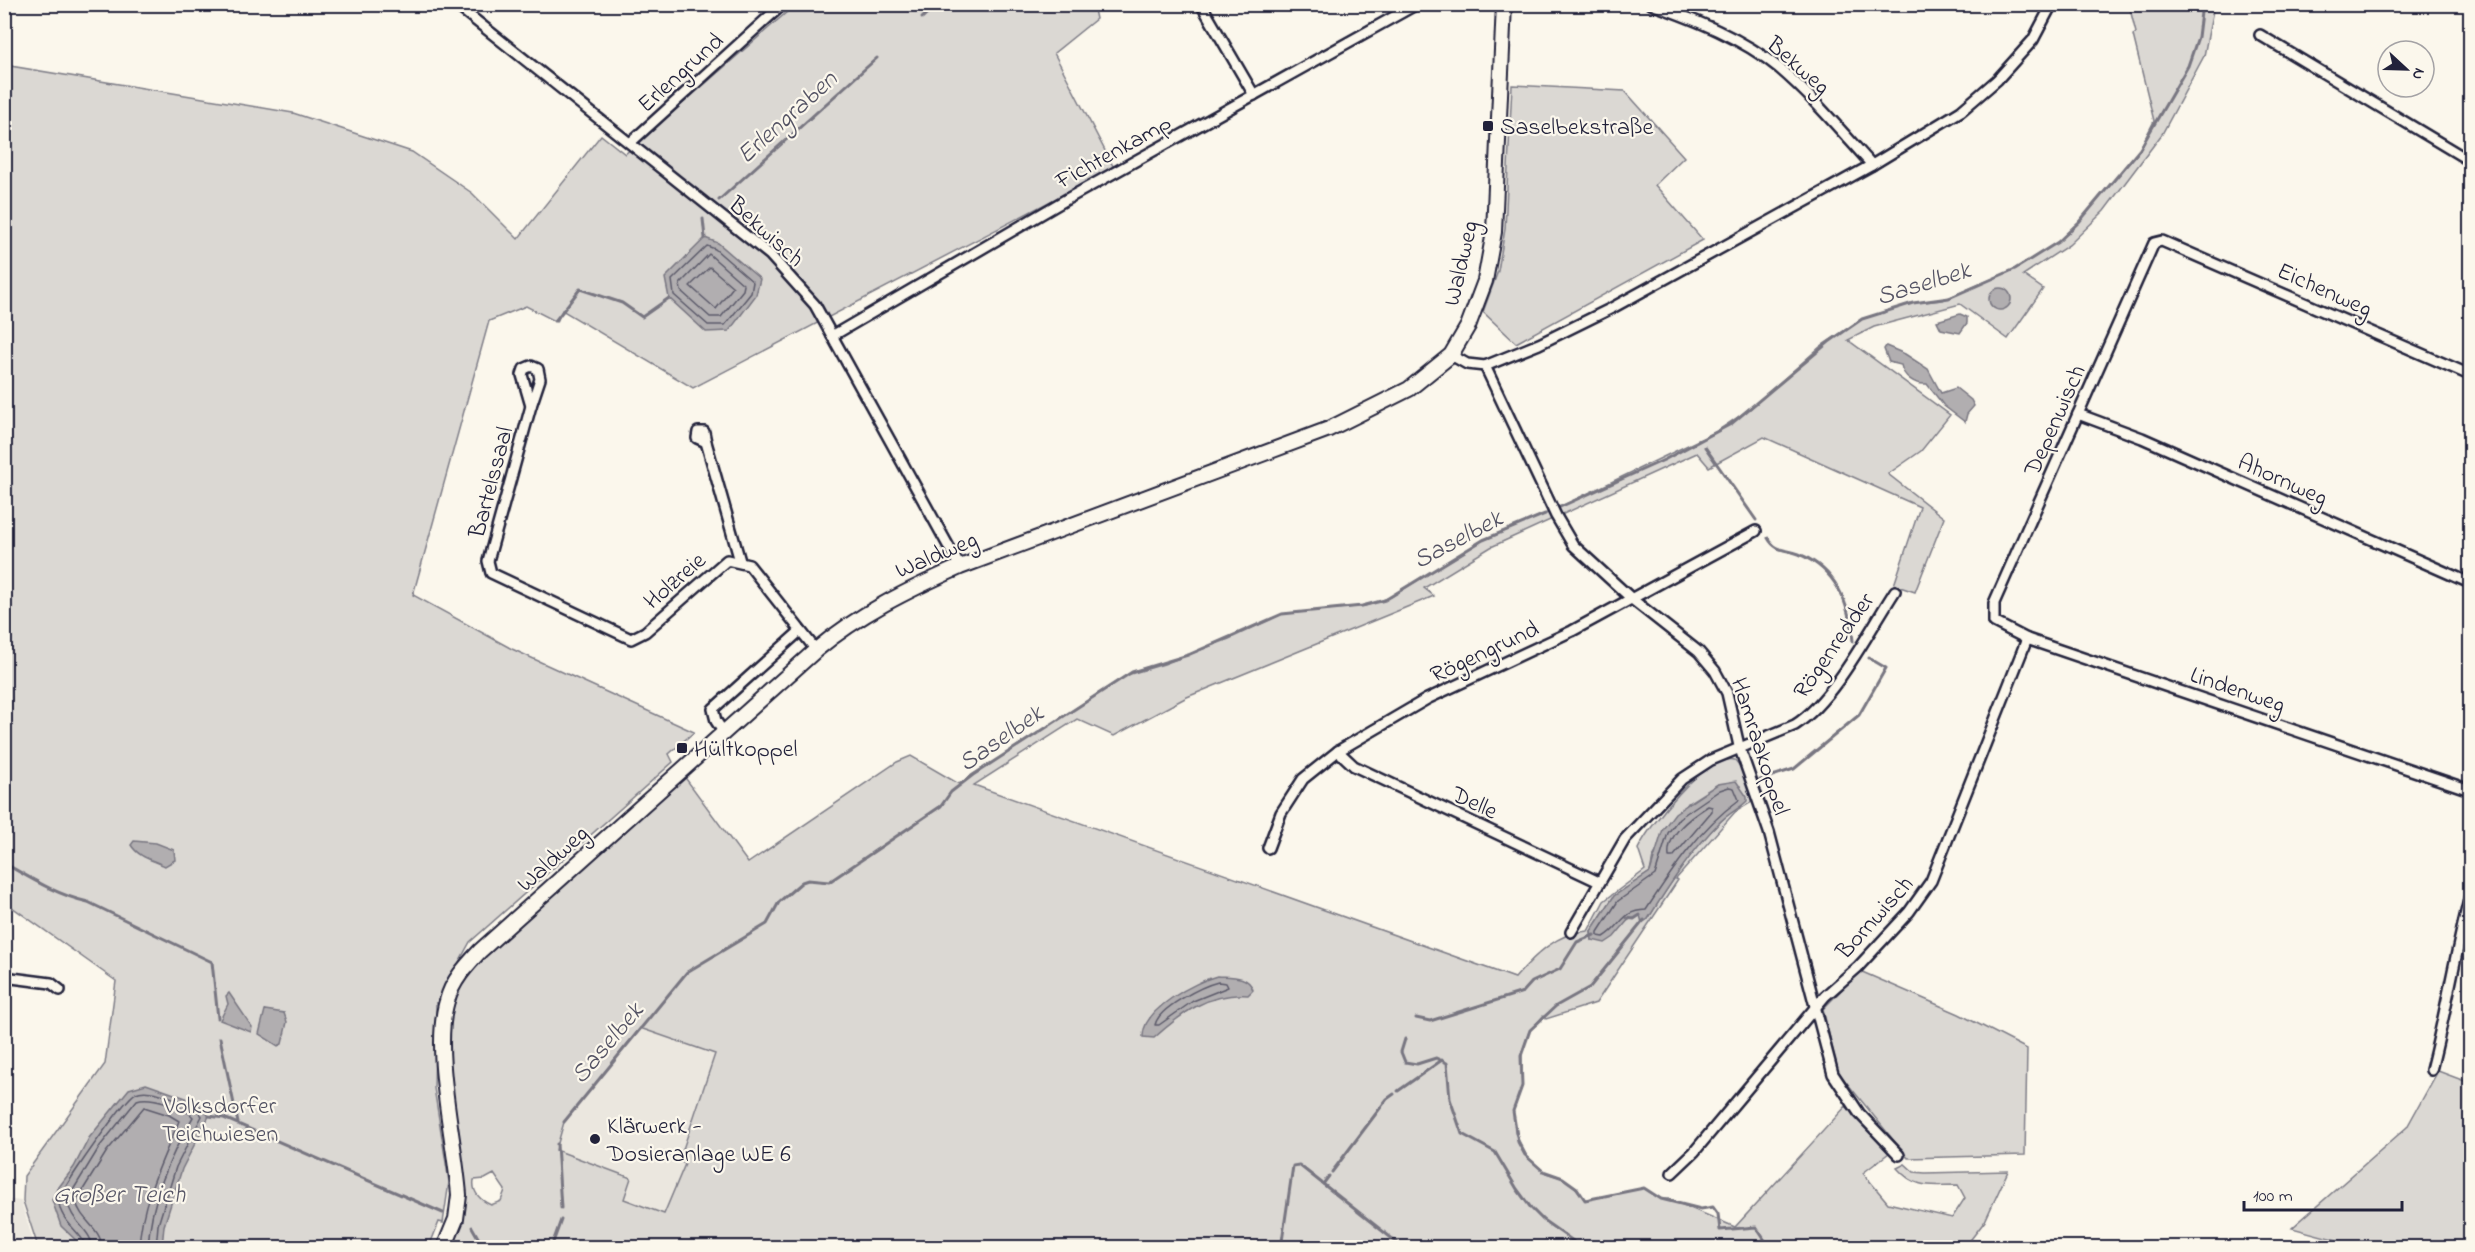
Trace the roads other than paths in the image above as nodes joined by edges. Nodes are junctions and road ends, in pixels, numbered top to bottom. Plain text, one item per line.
1 (455, 4) edge
2 (783, 4) edge
3 (1201, 4) edge
4 (1417, 4) edge
5 (1504, 4) edge
6 (1651, 4) edge
7 (2052, 4) edge
8 (2260, 35) dead end
9 (1254, 95) junction
10 (630, 143) junction
11 (2470, 161) edge
12 (1872, 165) junction
13 (2162, 241) joint
14 (832, 336) junction
15 (1451, 355) junction
16 (1485, 366) junction
17 (2470, 375) edge
18 (531, 406) dead end
19 (2078, 414) junction
20 (706, 442) dead end
21 (1756, 531) dead end
22 (741, 561) junction
23 (960, 567) junction
24 (2470, 583) edge
25 (1895, 591) dead end
26 (1633, 600) junction
27 (1994, 622) joint
28 (800, 631) junction
29 (636, 637) joint
30 (2027, 639) junction
31 (816, 650) junction
32 (724, 733) junction
33 (1739, 746) junction
34 (1338, 751) junction
35 (2470, 790) edge
36 (1268, 848) dead end
37 (1599, 882) junction
38 (2470, 896) edge
39 (1570, 932) dead end
40 (4, 977) edge
41 (60, 990) dead end
42 (1814, 1009) junction
43 (2431, 1070) dead end
44 (1899, 1155) dead end
45 (1672, 1173) dead end
46 (444, 1248) edge

1 - 10 street, Bekwisch
2 - 10 street, Erlengrund
3 - 9 street
4 - 9 street, Fichtenkamp
5 - 15 main road, Waldweg
6 - 12 street, Bekweg
7 - 12 street
8 - 11 street
9 - 14 street, Fichtenkamp
10 - 14 street, Bekwisch
12 - 16 street
13 - 17 street, Eichenweg
13 - 19 street, Depenwisch
14 - 23 street, Bekwisch
15 - 16 street
15 - 23 main road, Waldweg
16 - 26 street, Hamraakoppel
18 - 29 street, Bartelssaal
19 - 24 street, Ahornweg
19 - 27 street, Depenwisch
20 - 22 street
21 - 26 street, Rögengrund
22 - 28 street
22 - 29 street, Holzreie
23 - 31 main road, Waldweg
25 - 33 street, Rögenredder
26 - 33 street, Hamraakoppel
26 - 34 street, Rögengrund
27 - 30 street, Lindenweg
28 - 31 street
28 - 32 street
30 - 35 street, Lindenweg
30 - 42 street, Bornwisch
31 - 32 main road, Waldweg
32 - 46 main road, Waldweg
33 - 37 street, Rögenredder
33 - 42 street, Hamraakoppel
34 - 36 street, Rögengrund
34 - 37 street, Delle
37 - 39 street, Rögenredder
38 - 43 street
40 - 41 street
42 - 44 street, Hamraakoppel
42 - 45 street, Bornwisch

